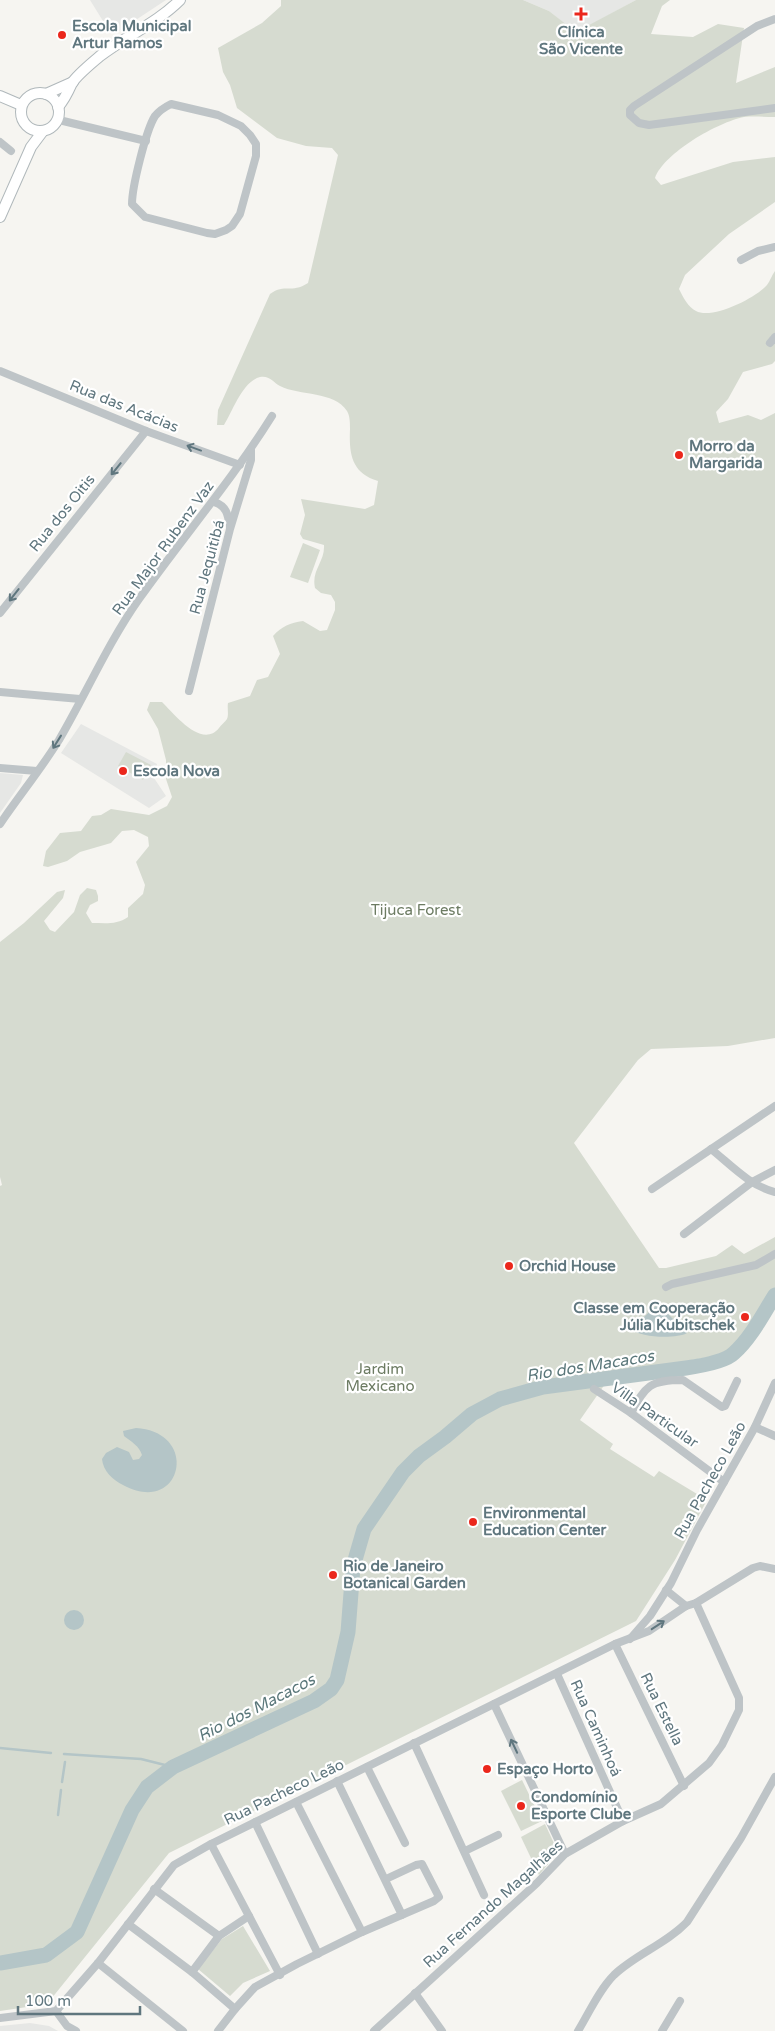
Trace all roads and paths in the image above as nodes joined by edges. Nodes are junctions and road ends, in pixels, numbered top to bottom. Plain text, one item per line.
1 (180, 0) edge
2 (775, 19) edge
3 (73, 82) junction
4 (46, 94) junction
5 (0, 96) edge
6 (21, 105) junction
7 (58, 106) junction
8 (775, 108) edge
9 (58, 120) junction
10 (29, 128) junction
11 (43, 131) junction
12 (146, 141) junction
13 (0, 142) edge
14 (32, 147) junction
15 (11, 151) dead end
16 (0, 217) edge
17 (775, 246) edge
18 (741, 260) dead end
19 (0, 371) edge
20 (272, 416) dead end
21 (146, 431) junction
22 (251, 450) junction
23 (240, 465) junction
24 (214, 502) junction
25 (230, 529) junction
26 (0, 613) edge
27 (189, 691) dead end
28 (0, 692) edge
29 (80, 699) junction
30 (0, 768) edge
31 (37, 771) junction
32 (0, 824) edge
33 (775, 1106) edge
34 (711, 1149) junction
35 (775, 1170) edge
36 (752, 1182) junction
37 (652, 1189) dead end
38 (775, 1192) edge
39 (684, 1234) dead end
40 (775, 1254) edge
41 (666, 1287) dead end
42 (737, 1381) dead end
43 (775, 1383) edge
44 (594, 1389) dead end
45 (631, 1413) junction
46 (755, 1427) junction
47 (775, 1436) edge
48 (724, 1482) junction
49 (775, 1569) edge
50 (666, 1590) junction
51 (696, 1603) junction
52 (686, 1606) junction
53 (628, 1640) junction
54 (615, 1644) junction
55 (557, 1674) junction
56 (494, 1704) junction
57 (414, 1743) junction
58 (367, 1766) junction
59 (775, 1777) edge
60 (337, 1782) junction
61 (684, 1786) junction
62 (296, 1802) junction
63 (623, 1821) junction
64 (255, 1822) junction
65 (498, 1835) dead end
66 (404, 1843) dead end
67 (211, 1844) junction
68 (465, 1851) junction
69 (565, 1854) junction
70 (386, 1879) junction
71 (154, 1889) junction
72 (484, 1895) dead end
73 (402, 1914) junction
74 (250, 1916) junction
75 (128, 1924) junction
76 (362, 1932) junction
77 (219, 1936) junction
78 (318, 1954) junction
79 (98, 1963) junction
80 (192, 1972) junction
81 (280, 1975) junction
82 (415, 1993) junction
83 (680, 2001) dead end
84 (234, 2009) junction
85 (56, 2011) junction
86 (0, 2018) edge
87 (76, 2031) edge
88 (183, 2031) edge
89 (218, 2031) edge
90 (374, 2031) edge
91 (442, 2031) edge
92 (578, 2031) edge
93 (662, 2031) edge

1 - 3 street
2 - 8 street
3 - 4 street
3 - 7 street
4 - 6 street
4 - 7 street
5 - 6 street
6 - 10 street
7 - 9 street
9 - 11 street
9 - 12 street
10 - 11 street
10 - 14 street
11 - 14 street
12 - 12 street
13 - 15 street
14 - 16 street
17 - 18 street
19 - 21 street, Rua das Acácias
20 - 22 street, Rua Major Rubenz Vaz
23 -> 21 street, Rua das Acácias
21 -> 26 street, Rua dos Oitis
22 - 23 street, Rua Major Rubenz Vaz
22 - 25 street, Rua Jequitibá
23 - 24 street, Rua Major Rubenz Vaz
24 - 25 street
24 - 29 street, Rua Major Rubenz Vaz
25 - 27 street, Rua Jequitibá
28 - 29 street
29 -> 31 street, Rua Major Rubenz Vaz
30 - 31 street
31 - 32 street, Rua Major Rubenz Vaz
33 - 34 street
34 - 36 street
34 - 37 street
35 - 36 street
36 - 38 street
36 - 39 street
40 - 41 street
42 - 45 street
43 - 46 street, Rua Pacheco Leão
44 - 45 street, Villa Particular
45 - 48 street, Villa Particular
46 - 47 street
46 - 48 street, Rua Pacheco Leão
48 - 50 street, Rua Pacheco Leão
49 - 51 street, Rua Pacheco Leão
50 - 52 street
50 - 53 street, Rua Pacheco Leão
51 - 52 street, Rua Pacheco Leão
51 - 61 street, Rua Fernando Magalhães
53 -> 52 street, Rua Pacheco Leão
53 - 54 street, Rua Pacheco Leão
54 - 55 street, Rua Pacheco Leão
54 - 61 street, Rua Estella
55 - 56 street, Rua Pacheco Leão
55 - 63 street, Rua Caminhoá
56 - 57 street, Rua Pacheco Leão
69 -> 56 street
57 - 58 street, Rua Pacheco Leão
57 - 68 street
58 - 60 street, Rua Pacheco Leão
58 - 66 street
59 - 92 street
60 - 62 street, Rua Pacheco Leão
60 - 70 street
61 - 63 street, Rua Fernando Magalhães
62 - 64 street, Rua Pacheco Leão
62 - 76 street
63 - 69 street, Rua Fernando Magalhães
64 - 67 street, Rua Pacheco Leão
64 - 78 street
65 - 68 street
67 - 71 street, Rua Pacheco Leão
67 - 74 street
68 - 72 street
69 - 82 street, Rua Fernando Magalhães
70 - 73 street
70 - 73 street
71 - 75 street, Rua Pacheco Leão
71 - 77 street
73 - 76 street
74 - 77 street
74 - 81 street
75 - 79 street, Rua Pacheco Leão
75 - 80 street
76 - 78 street
77 - 80 street
78 - 81 street
79 - 85 street, Rua Pacheco Leão
79 - 88 street
80 - 84 street
81 - 84 street
82 - 90 street, Rua Fernando Magalhães
82 - 91 street
83 - 93 street
84 - 89 street
85 - 86 street
85 - 87 street

